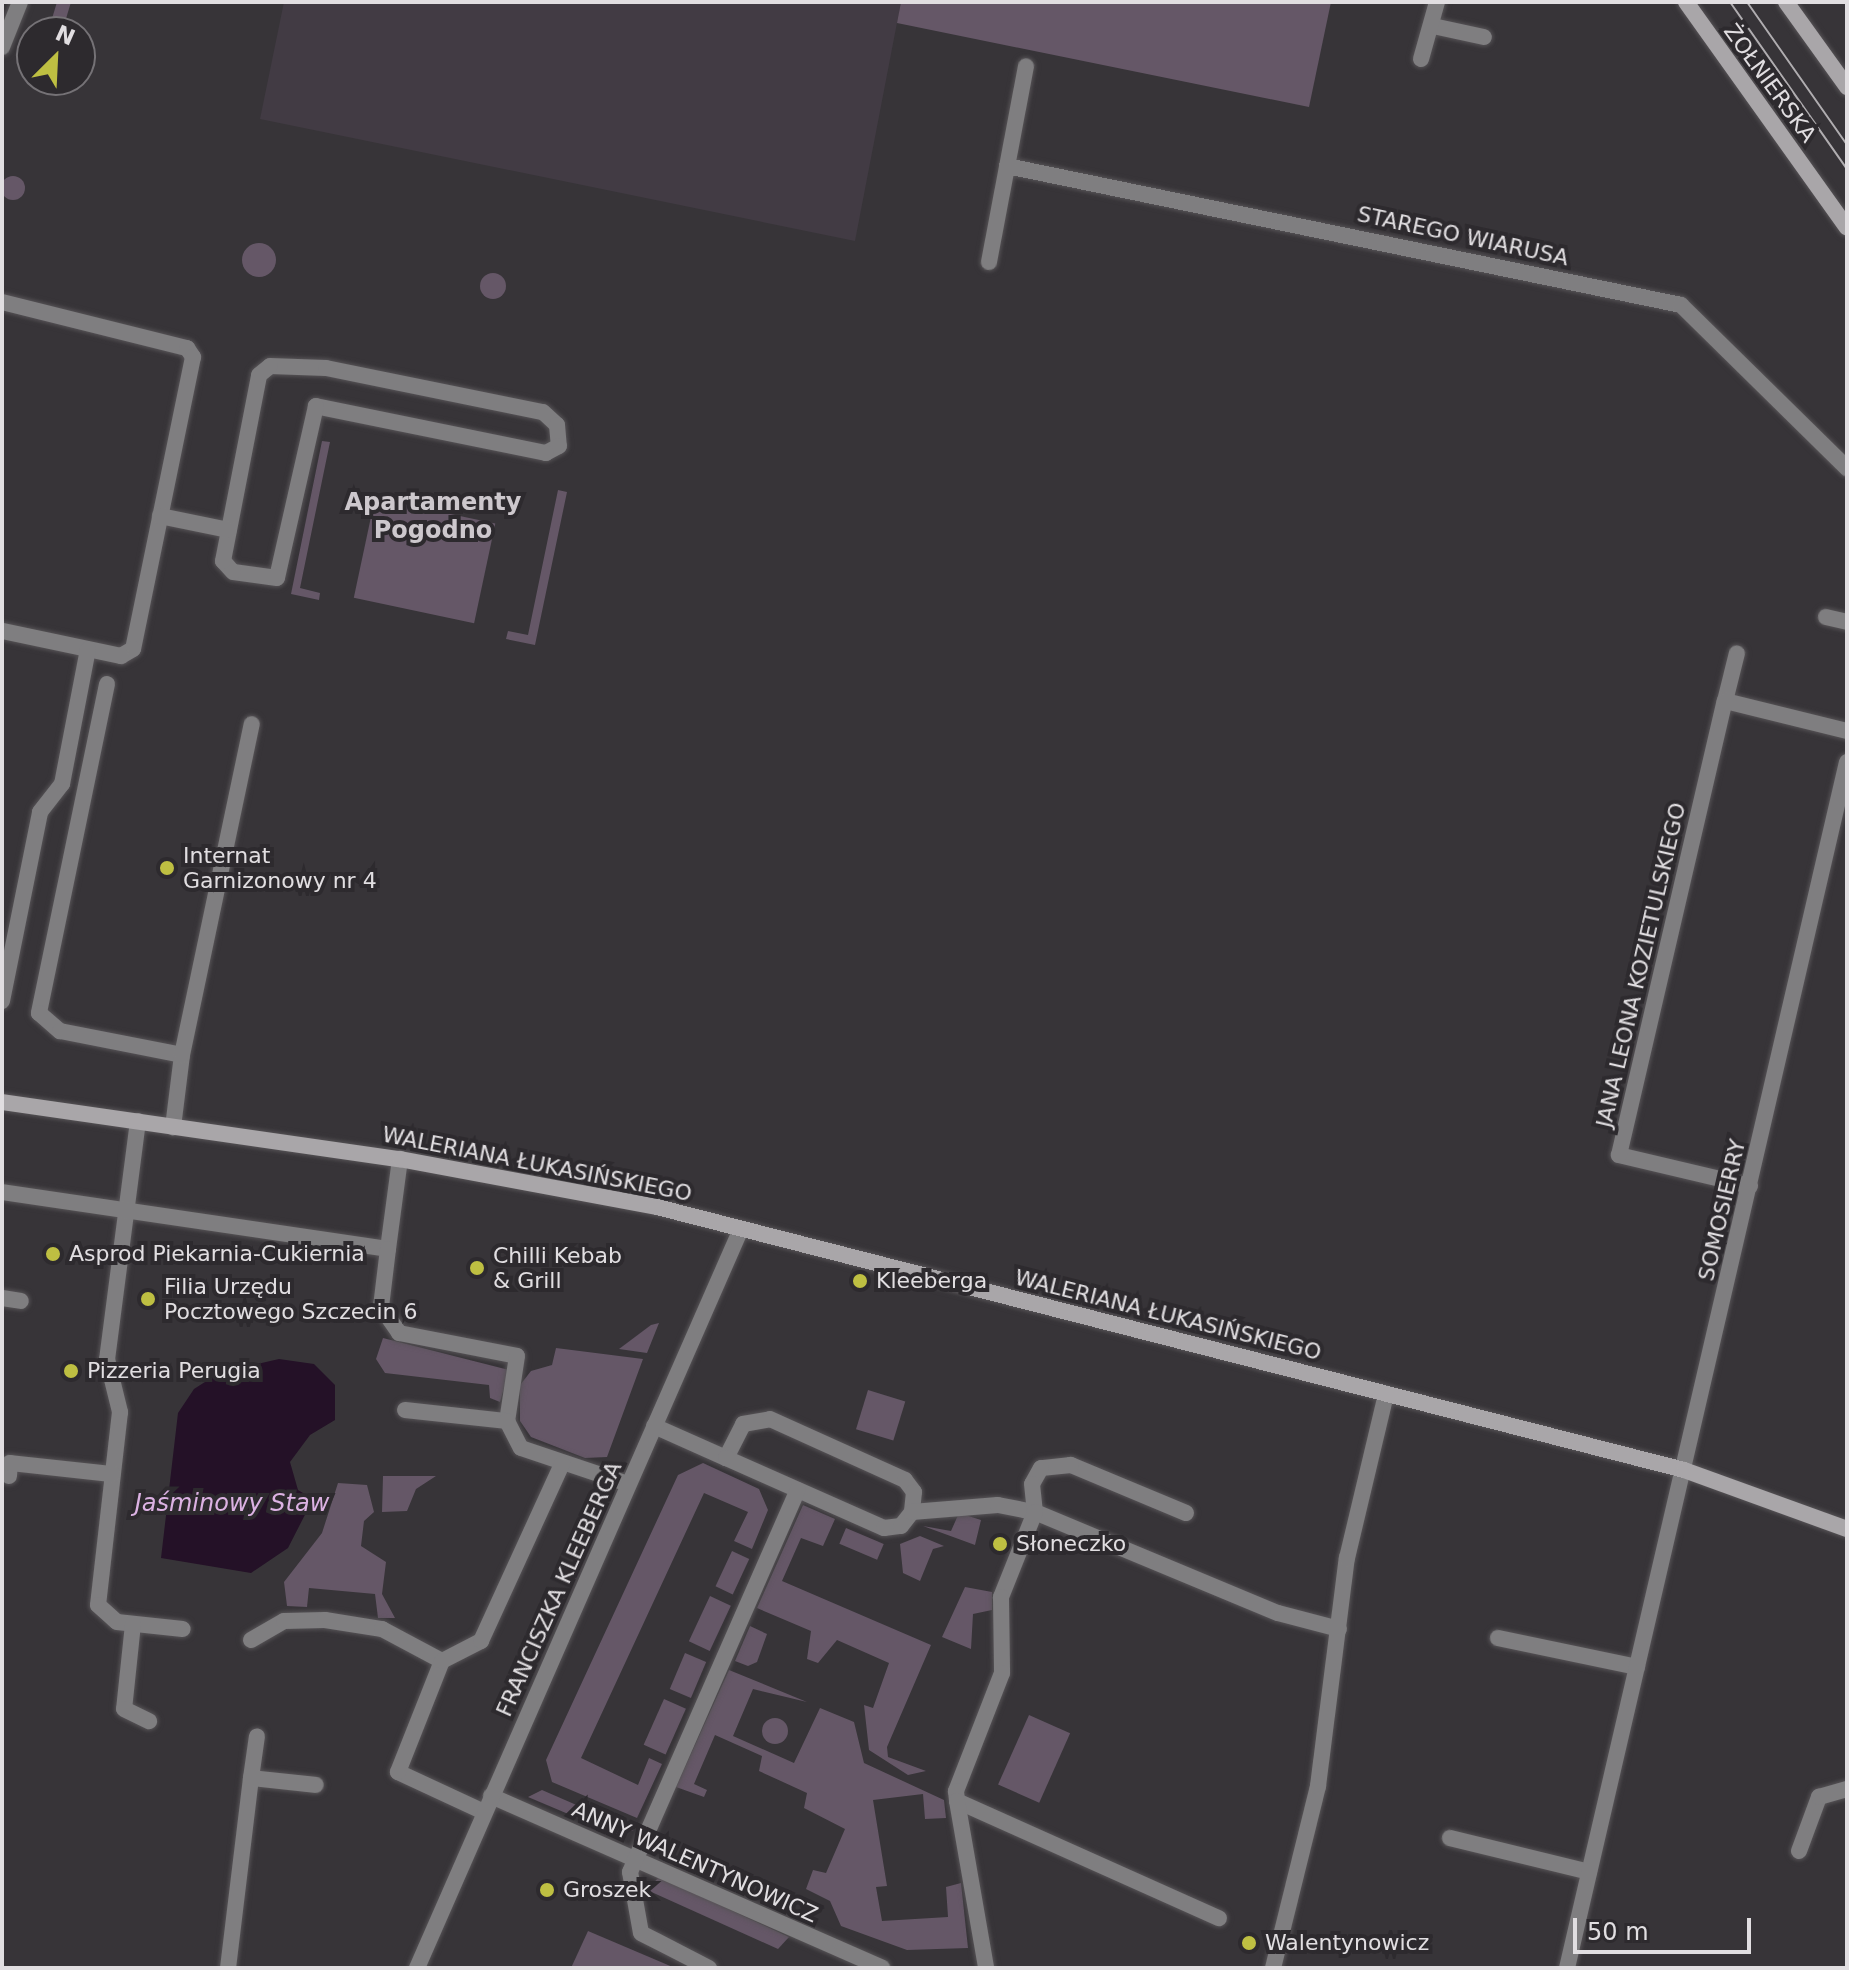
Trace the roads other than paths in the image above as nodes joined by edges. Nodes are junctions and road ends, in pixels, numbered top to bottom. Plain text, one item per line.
1 (20, 2) edge
2 (1437, 2) edge
3 (1686, 2) edge
4 (1786, 2) edge
5 (1433, 26) junction
6 (1484, 37) dead end
7 (2, 47) edge
8 (1421, 59) dead end
9 (1026, 66) dead end
10 (1847, 87) edge
11 (1007, 166) junction
12 (1847, 228) edge
13 (989, 262) dead end
14 (2, 302) edge
15 (1847, 468) edge
16 (160, 516) junction
17 (229, 530) junction
18 (1826, 617) dead end
19 (1847, 622) edge
20 (2, 631) edge
21 (88, 649) junction
22 (1737, 653) dead end
23 (107, 684) dead end
24 (1725, 701) junction
25 (252, 724) dead end
26 (1847, 731) edge
27 (1847, 762) edge
28 (1840, 826) edge
29 (2, 1001) edge
30 (182, 1055) junction
31 (2, 1102) edge
32 (138, 1121) junction
33 (173, 1127) junction
34 (400, 1159) junction
35 (1750, 1186) junction
36 (2, 1192) edge
37 (127, 1212) junction
38 (741, 1229) junction
39 (388, 1249) junction
40 (2, 1298) edge
41 (21, 1301) dead end
42 (1386, 1394) junction
43 (405, 1410) dead end
44 (507, 1421) junction
45 (654, 1426) junction
46 (726, 1458) junction
47 (562, 1464) junction
48 (1684, 1470) junction
49 (112, 1474) junction
50 (9, 1476) dead end
51 (628, 1484) junction
52 (798, 1490) junction
53 (912, 1512) junction
54 (1035, 1512) junction
55 (1186, 1513) dead end
56 (1847, 1529) edge
57 (133, 1624) junction
58 (183, 1629) dead end
59 (1339, 1629) junction
60 (1498, 1638) dead end
61 (251, 1640) dead end
62 (442, 1661) junction
63 (1637, 1667) junction
64 (149, 1721) dead end
65 (257, 1736) dead end
66 (251, 1778) junction
67 (316, 1785) dead end
68 (1847, 1789) edge
69 (491, 1796) junction
70 (957, 1801) junction
71 (484, 1812) junction
72 (1450, 1838) dead end
73 (1799, 1851) dead end
74 (634, 1859) junction
75 (1589, 1872) junction
76 (1219, 1918) dead end
77 (228, 1968) edge
78 (417, 1968) edge
79 (709, 1968) edge
80 (882, 1968) edge
81 (986, 1968) edge
82 (1273, 1968) edge
83 (1567, 1968) edge

1 - 7 street
2 - 5 street
3 - 12 street, ŻOŁNIERSKA
4 - 10 street
5 - 6 street
5 - 8 street
9 - 11 street
11 - 13 street
11 - 15 street, STAREGO WIARUSA
14 - 16 street
16 - 17 street
16 - 21 street
17 - 17 street
18 - 19 street
20 - 21 street
21 - 29 street
22 - 24 street, JANA LEONA KOZIETULSKIEGO
23 - 30 street
24 - 26 street
24 - 35 street, JANA LEONA KOZIETULSKIEGO
25 - 30 street
27 - 28 street, SOMOSIERRY
28 - 35 street, SOMOSIERRY
30 - 33 street
31 - 32 street, WALERIANA ŁUKASIŃSKIEGO
32 - 33 street, WALERIANA ŁUKASIŃSKIEGO
32 - 37 street
33 - 34 street, WALERIANA ŁUKASIŃSKIEGO
34 - 38 street, WALERIANA ŁUKASIŃSKIEGO
34 - 39 street
35 - 48 street, SOMOSIERRY
36 - 37 street
37 - 39 street
37 - 49 street
38 - 42 street, WALERIANA ŁUKASIŃSKIEGO
38 - 45 street, FRANCISZKA KLEEBERGA
39 - 44 street
40 - 41 street
42 - 48 street, WALERIANA ŁUKASIŃSKIEGO
42 - 59 street
43 - 44 street
44 - 47 street
45 - 46 street
45 - 51 street, FRANCISZKA KLEEBERGA
46 - 52 street
46 - 53 street
47 - 51 street
47 - 62 street
48 - 56 street, WALERIANA ŁUKASIŃSKIEGO
48 - 63 street, SOMOSIERRY
49 - 50 street
49 - 57 street
51 - 69 street, FRANCISZKA KLEEBERGA
52 - 53 street
52 - 74 street
53 - 54 street
54 - 55 street
54 - 59 street
54 - 70 street
57 - 58 street
57 - 64 street
59 - 82 street
60 - 63 street
61 - 62 street
62 - 71 street
63 - 75 street, SOMOSIERRY
65 - 66 street
66 - 67 street
66 - 77 street
68 - 73 street
69 - 71 street, FRANCISZKA KLEEBERGA
69 - 74 street, ANNY WALENTYNOWICZ
70 - 76 street
70 - 81 street
71 - 78 street, FRANCISZKA KLEEBERGA
72 - 75 street
74 - 79 street
74 - 80 street, ANNY WALENTYNOWICZ
75 - 83 street, SOMOSIERRY

